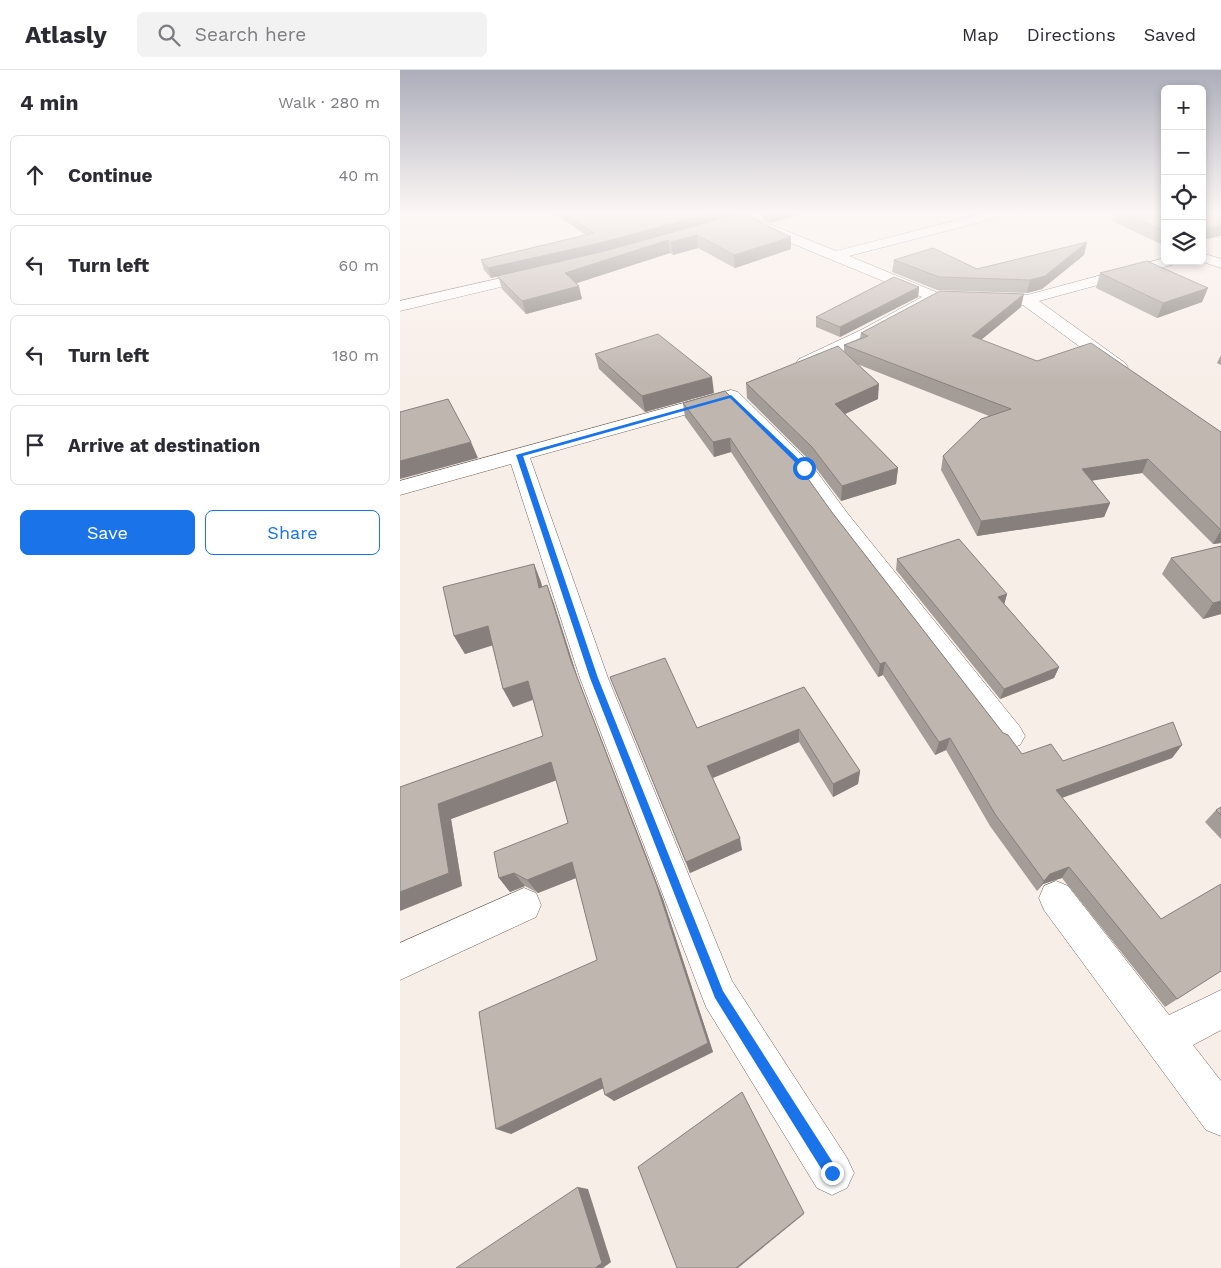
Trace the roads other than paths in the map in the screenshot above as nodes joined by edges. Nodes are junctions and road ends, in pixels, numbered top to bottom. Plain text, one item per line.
1 (866, 269) edge
2 (1141, 269) edge
3 (554, 270) edge
4 (935, 297) junction
5 (953, 298) edge
6 (972, 298) edge
7 (1027, 300) junction
8 (400, 306) edge
9 (794, 367) edge
10 (1132, 376) edge
11 (519, 455) junction
12 (400, 488) edge
13 (1010, 736) edge
14 (1056, 898) dead end
15 (524, 905) edge
16 (400, 962) edge
17 (1221, 1009) edge
18 (1164, 1039) junction
19 (1221, 1115) edge
20 (832, 1173) dead end

1 - 4 street
2 - 7 street
3 - 8 street
4 - 5 street
4 - 9 street
6 - 7 street
7 - 10 street
11 - 12 street
11 - 13 street
11 - 20 street
14 - 18 street
15 - 16 street
17 - 18 street
18 - 19 street

